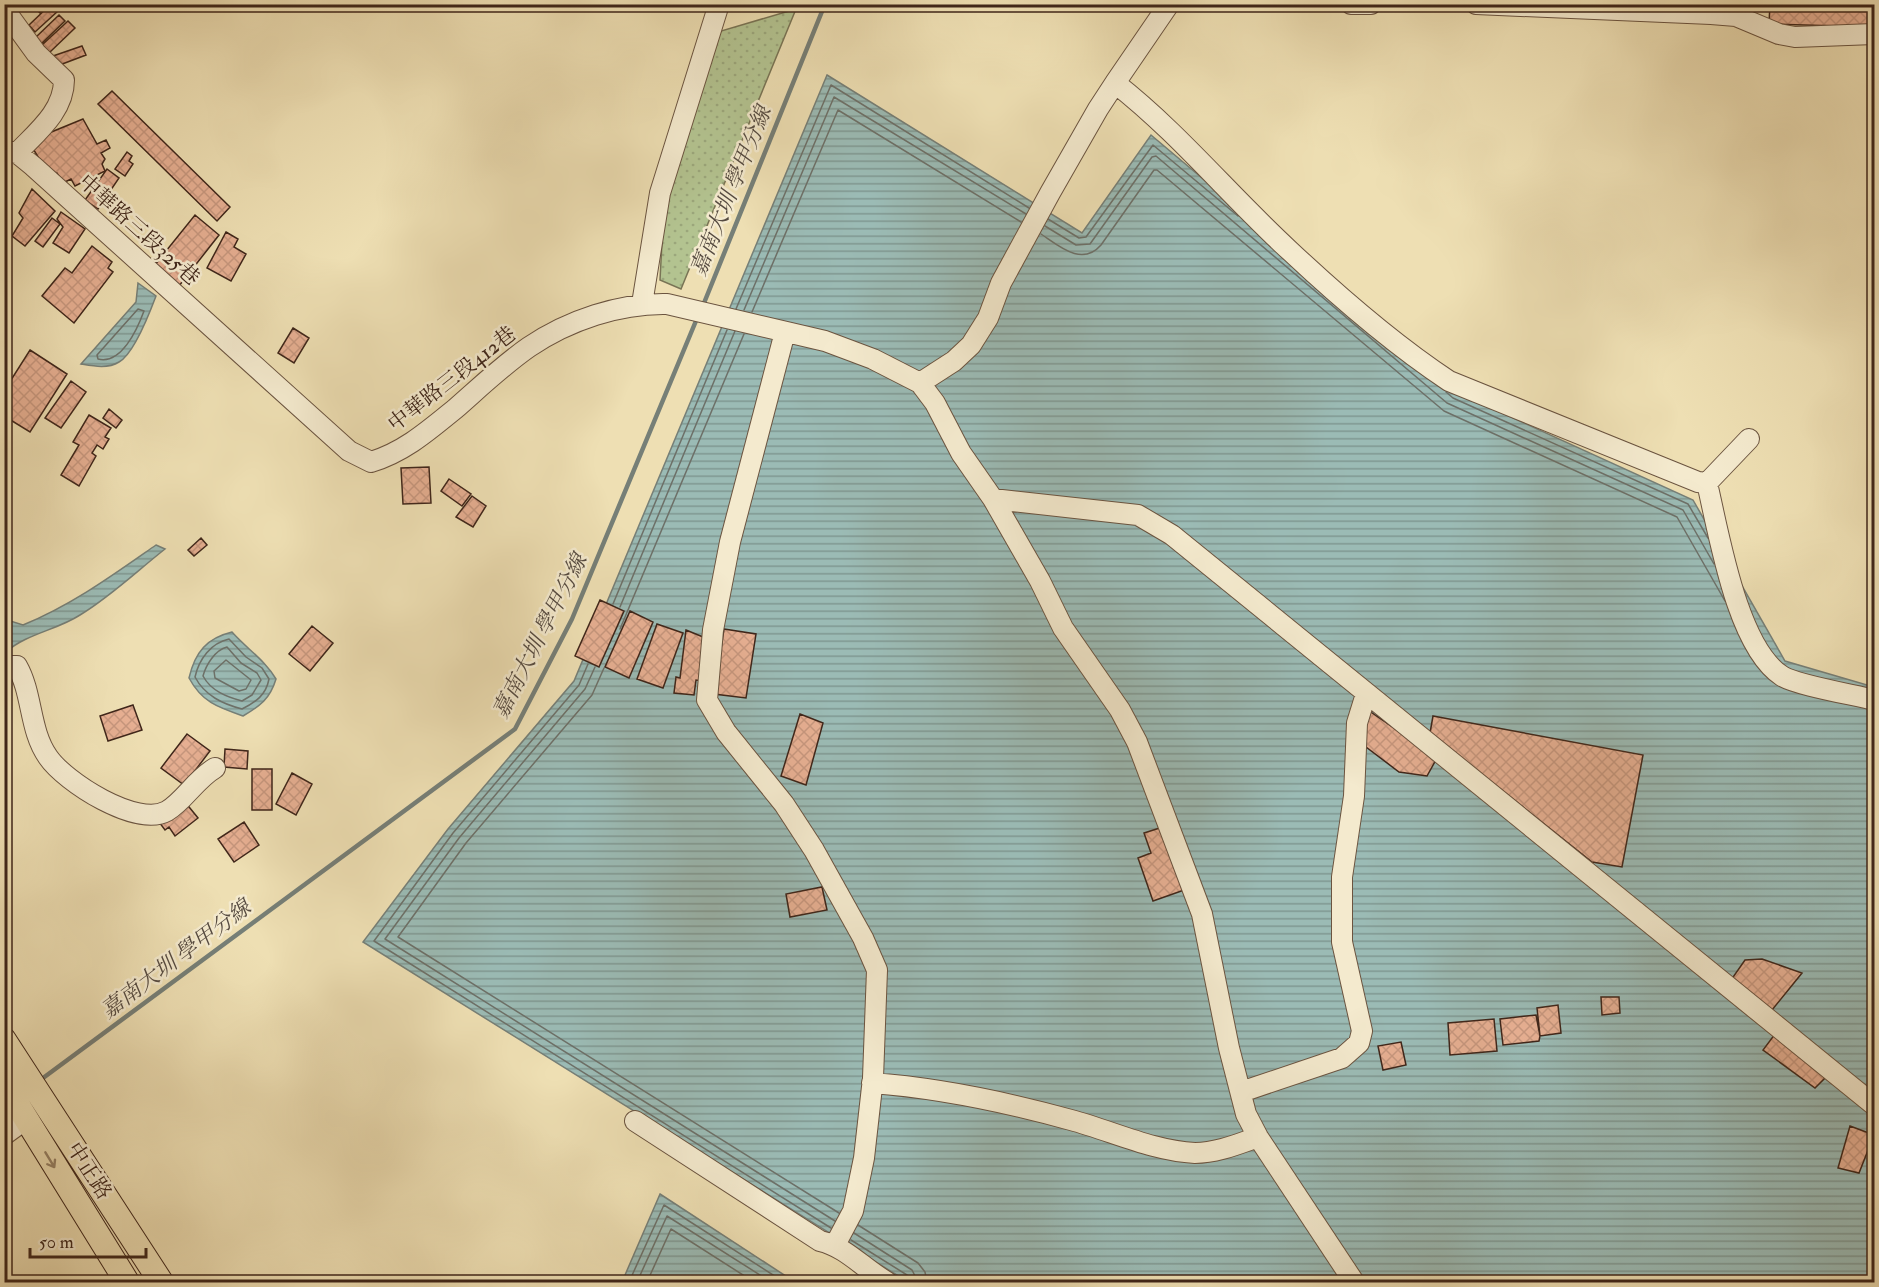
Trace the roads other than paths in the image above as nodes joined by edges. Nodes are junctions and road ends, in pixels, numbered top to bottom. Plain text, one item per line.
1 (719, 4) edge
2 (1169, 4) edge
3 (1351, 4) edge
4 (1371, 4) edge
5 (1476, 4) edge
6 (4, 9) edge
7 (1875, 34) edge
8 (1115, 83) junction
9 (11, 152) edge
10 (642, 304) junction
11 (785, 332) junction
12 (238, 352) joint
13 (920, 383) junction
14 (1749, 439) dead end
15 (1707, 483) junction
16 (993, 499) junction
17 (4, 666) edge
18 (1366, 694) junction
19 (1875, 700) edge
20 (215, 768) dead end
21 (4, 1040) edge
22 (18, 1083) edge
23 (872, 1083) junction
24 (1241, 1092) junction
25 (1875, 1105) edge
26 (23, 1115) junction
27 (635, 1121) dead end
28 (4, 1135) edge
29 (1258, 1137) junction
30 (835, 1245) junction
31 (127, 1282) edge
32 (161, 1282) edge
33 (887, 1282) edge
34 (1354, 1282) edge

1 - 10 lane
2 - 8 lane
3 - 4 lane
5 - 7 lane
6 - 9 lane
8 - 13 lane
8 - 15 lane
9 - 12 lane, 中華路三段325巷
10 - 11 lane, 中華路三段412巷
10 - 12 lane, 中華路三段412巷
11 - 13 lane, 中華路三段412巷
11 - 23 lane
13 - 16 lane
14 - 15 lane
15 - 19 lane
16 - 18 lane
16 - 24 lane
17 - 20 lane
18 - 24 lane
18 - 25 lane
21 - 22 main road, 中正路
22 - 26 main road, 中正路
22 - 32 main road, 中正路
23 - 29 lane
23 - 30 lane
24 - 29 lane
26 - 28 lane
26 -> 31 main road, 中正路
27 - 30 lane
29 - 34 lane
30 - 33 lane

